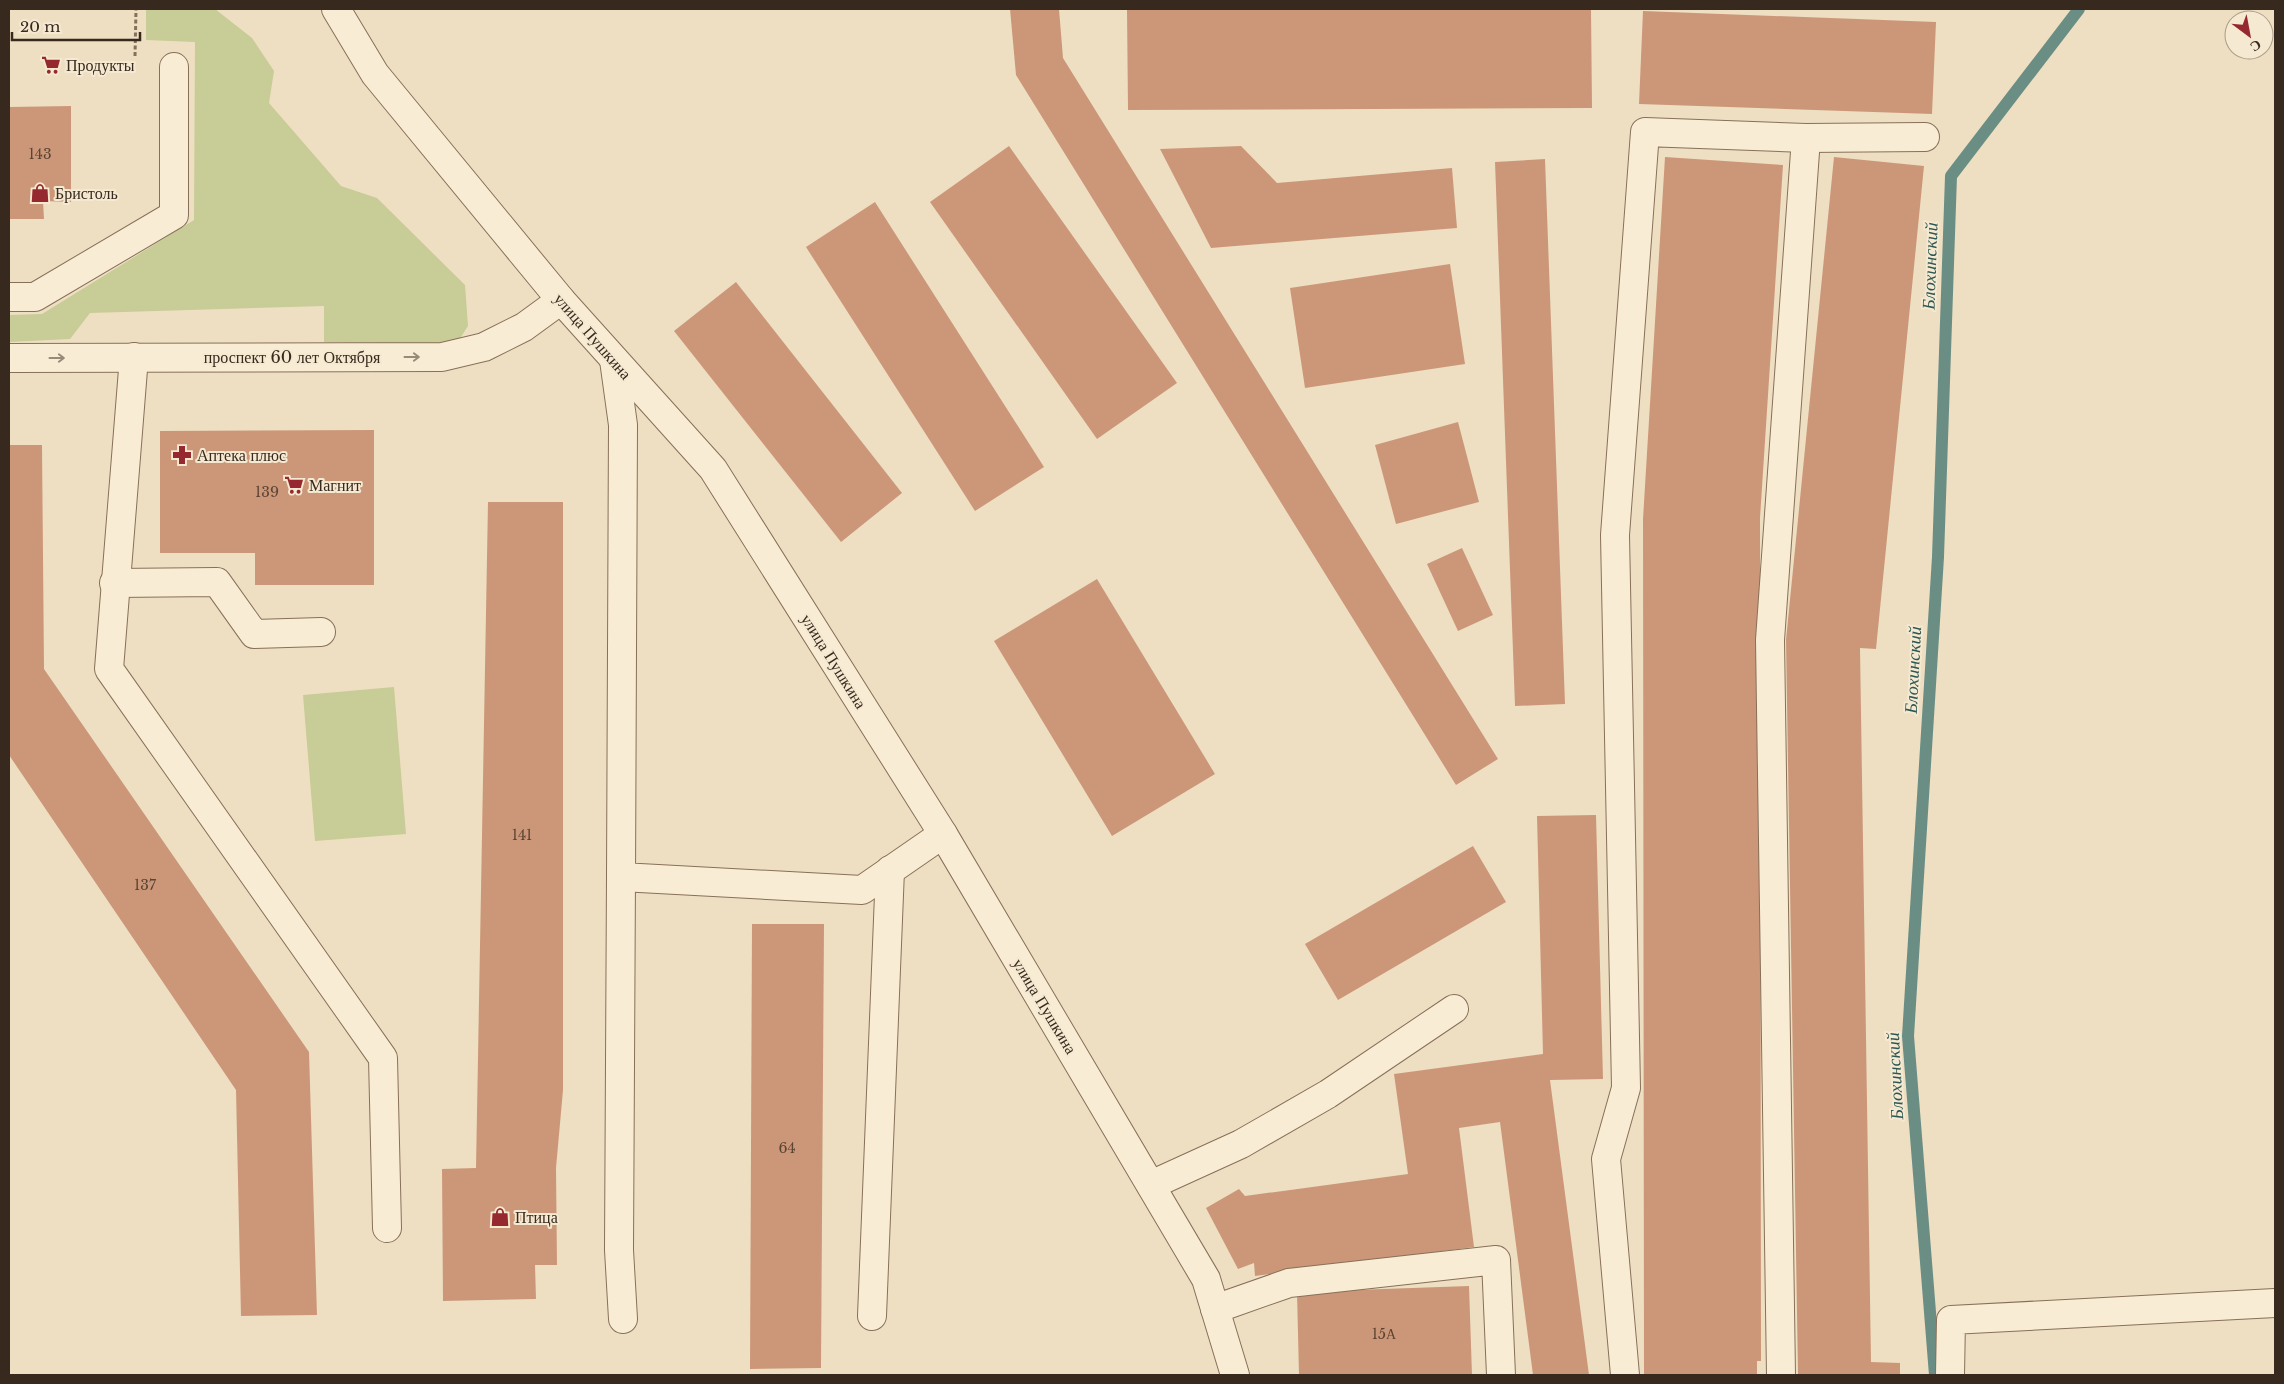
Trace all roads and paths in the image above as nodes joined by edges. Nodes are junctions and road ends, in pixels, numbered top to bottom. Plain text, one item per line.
1 (136, 9) edge
2 (336, 9) edge
3 (135, 56) dead end
4 (174, 68) dead end
5 (1924, 137) dead end
6 (1806, 138) junction
7 (9, 297) edge
8 (562, 300) junction
9 (134, 357) junction
10 (9, 358) edge
11 (614, 360) junction
12 (114, 583) junction
13 (321, 632) dead end
14 (943, 834) junction
15 (890, 870) junction
16 (622, 877) junction
17 (1454, 1009) dead end
18 (1151, 1185) junction
19 (387, 1228) dead end
20 (2275, 1303) edge
21 (1215, 1309) junction
22 (872, 1316) dead end
23 (623, 1318) dead end
24 (1235, 1375) edge
25 (1501, 1375) edge
26 (1625, 1375) edge
27 (1781, 1375) edge
28 (1950, 1375) edge

1 - 3 path
2 - 8 street, улица Пушкина
4 - 7 street
5 - 6 street
6 - 26 street
6 - 27 street
9 -> 8 street, проспект 60 лет Октября
8 - 11 street, улица Пушкина
10 -> 9 street, проспект 60 лет Октября
9 - 12 street
11 - 14 street, улица Пушкина
11 - 16 street
12 - 13 street
12 - 19 street
14 - 15 street
14 - 18 street, улица Пушкина
15 - 16 street
15 - 22 street
16 - 23 street
17 - 18 street
18 - 21 street, улица Пушкина
20 - 28 street
21 - 24 street, улица Пушкина
21 - 25 street

